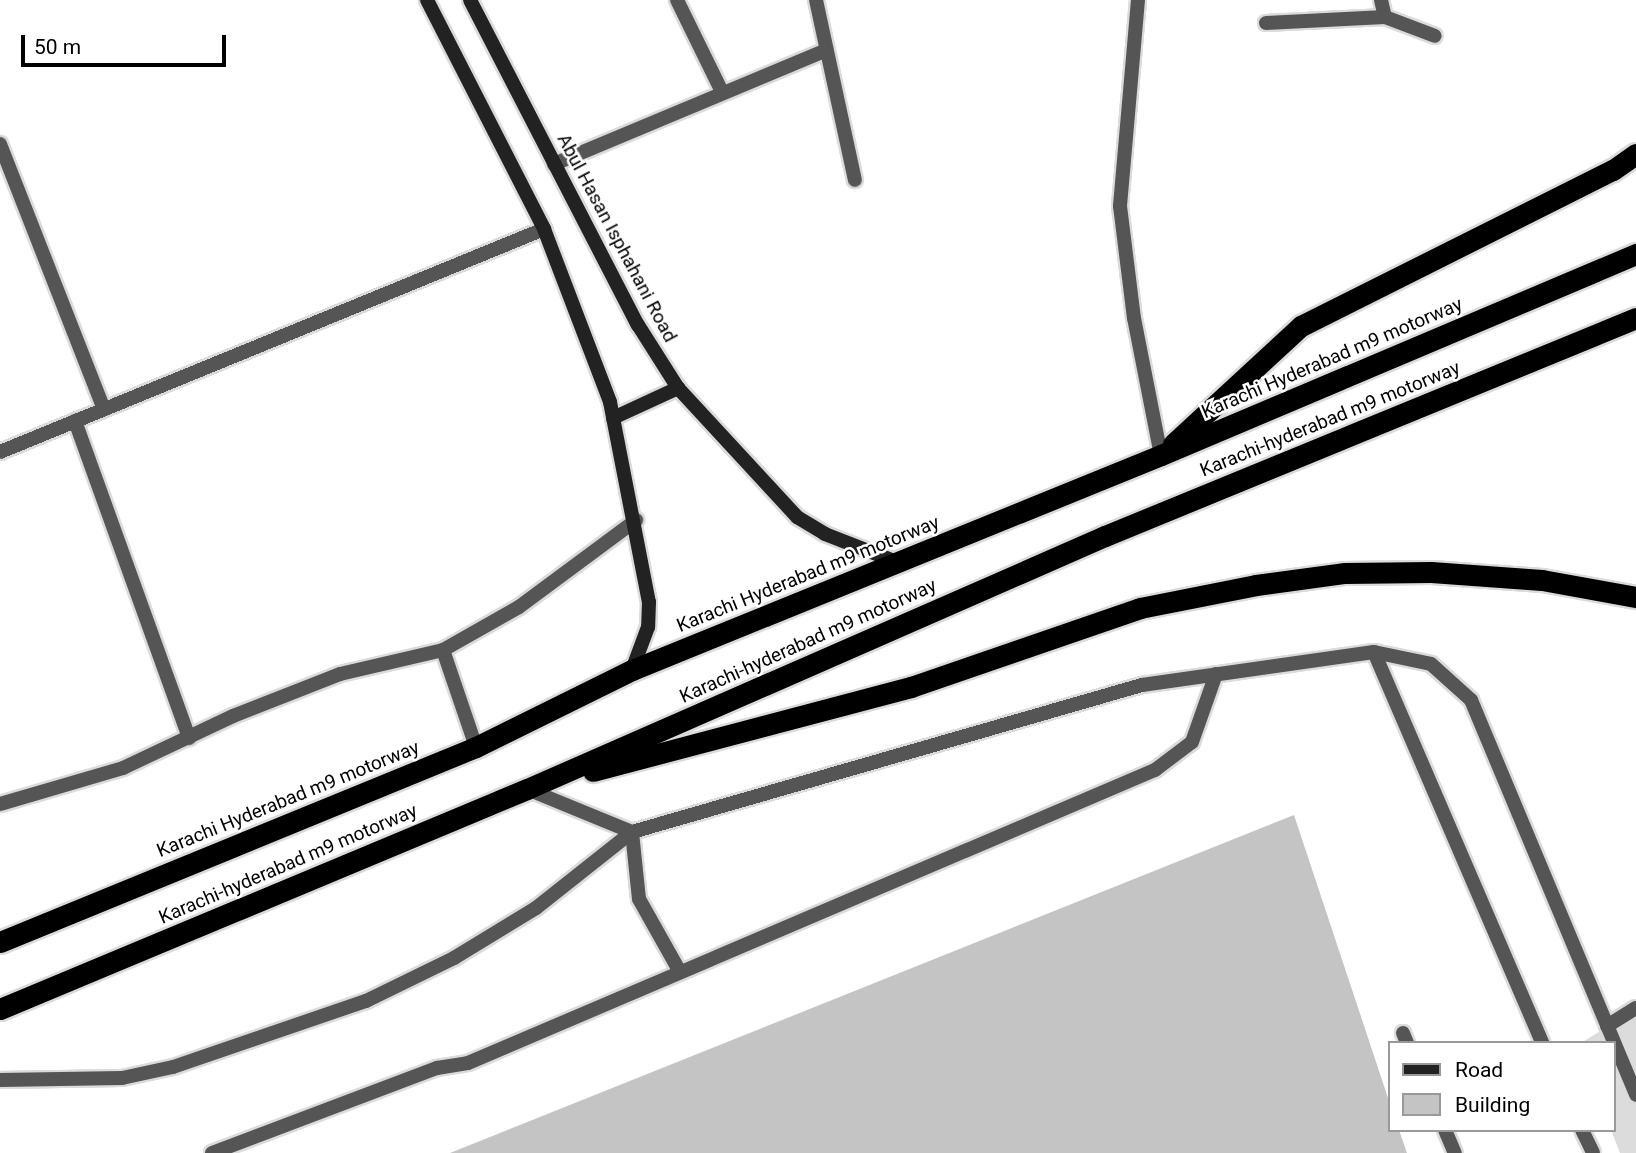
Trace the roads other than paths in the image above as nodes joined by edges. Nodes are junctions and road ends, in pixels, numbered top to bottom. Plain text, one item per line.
1 (427, 0) edge
2 (470, 0) edge
3 (677, 0) edge
4 (816, 0) edge
5 (1138, 0) edge
6 (1381, 0) edge
7 (1385, 17) junction
8 (1266, 23) dead end
9 (1435, 36) dead end
10 (827, 50) junction
11 (722, 92) junction
12 (0, 144) edge
13 (1636, 153) edge
14 (554, 163) junction
15 (855, 180) dead end
16 (544, 229) junction
17 (1636, 254) edge
18 (1636, 318) edge
19 (678, 388) junction
20 (104, 410) junction
21 (613, 418) junction
22 (75, 421) junction
23 (0, 452) edge
24 (1161, 455) junction
25 (636, 520) junction
26 (897, 562) junction
27 (1636, 597) edge
28 (443, 650) junction
29 (1374, 652) junction
30 (632, 670) junction
31 (1216, 674) junction
32 (189, 738) junction
33 (476, 747) junction
34 (527, 789) junction
35 (0, 804) edge
36 (632, 832) junction
37 (0, 942) edge
38 (680, 972) junction
39 (1636, 1008) edge
40 (0, 1009) edge
41 (1607, 1026) junction
42 (1541, 1041) edge
43 (1613, 1041) edge
44 (1615, 1045) edge
45 (0, 1080) edge
46 (1636, 1095) edge
47 (1446, 1132) edge
48 (1583, 1132) edge
49 (212, 1153) edge
50 (1455, 1153) edge
51 (1593, 1153) edge

1 - 16 main road
2 - 14 main road, Abul Hasan Isphahani Road
3 - 11 street
4 - 10 street
5 - 24 street
6 - 7 street
7 - 8 street
7 - 9 street
10 - 11 street
10 - 15 street
11 - 14 street
12 - 20 street
13 - 24 highway
14 - 19 main road, Abul Hasan Isphahani Road
16 - 20 street
16 - 21 main road
17 - 24 highway, Karachi Hyderabad m9 motorway
18 - 34 highway, Karachi-hyderabad m9 motorway
19 - 21 main road
19 - 26 main road, Abul Hasan Isphahani Road
20 - 22 street
21 - 25 main road
22 - 23 street
22 - 32 street
24 - 26 highway, Karachi Hyderabad m9 motorway
25 - 28 street
25 - 30 main road
26 - 30 highway, Karachi Hyderabad m9 motorway
27 - 34 highway
28 - 32 street
28 - 33 street
29 - 31 street
29 - 41 street
29 - 42 street
30 - 33 highway, Karachi Hyderabad m9 motorway
31 - 36 street
31 - 38 street
32 - 35 street
33 - 37 highway, Karachi Hyderabad m9 motorway
34 - 36 street
34 - 40 highway, Karachi-hyderabad m9 motorway
36 - 38 street
36 - 45 street
38 - 49 street
39 - 41 street
41 - 43 street
44 - 46 street
47 - 50 street
48 - 51 street

